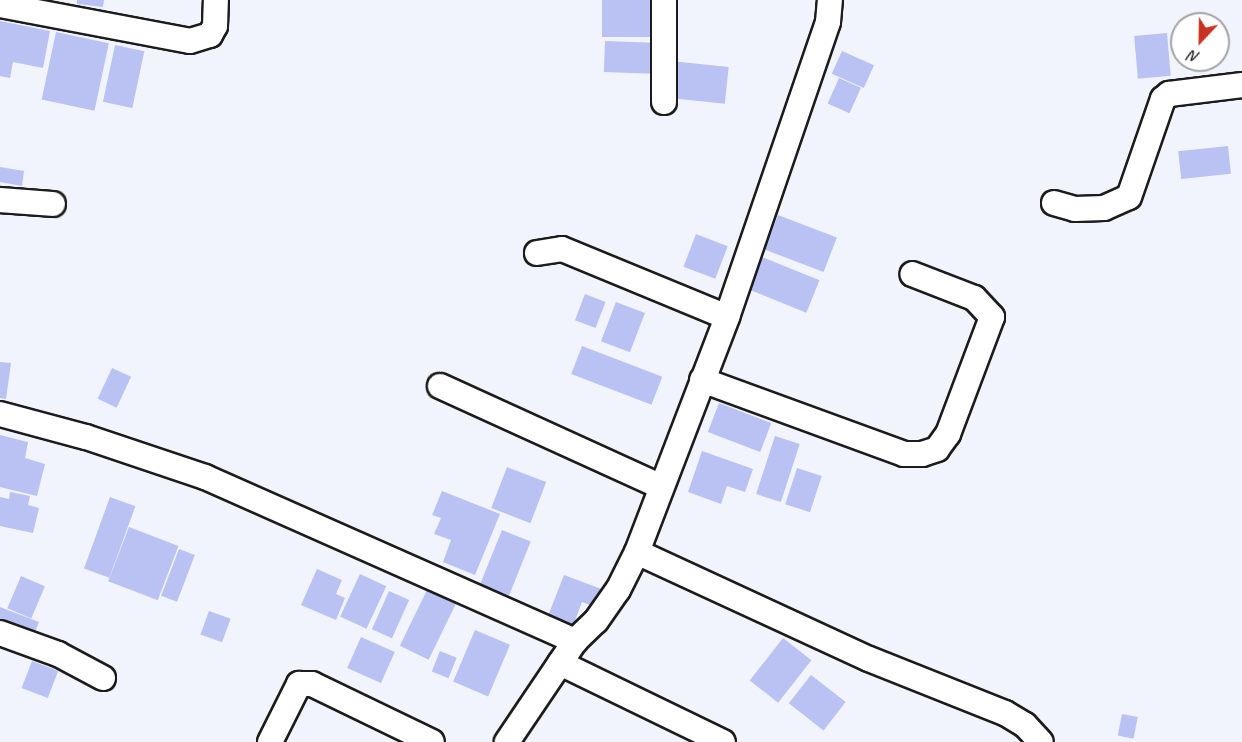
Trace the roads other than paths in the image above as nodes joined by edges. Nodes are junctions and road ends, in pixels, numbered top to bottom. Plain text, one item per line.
1 (216, 0) edge
2 (664, 0) edge
3 (830, 0) edge
4 (0, 5) edge
5 (1242, 85) edge
6 (664, 102) dead end
7 (0, 200) edge
8 (53, 204) dead end
9 (1054, 204) dead end
10 (537, 253) dead end
11 (912, 274) dead end
12 (727, 317) junction
13 (702, 380) junction
14 (440, 386) dead end
15 (0, 414) edge
16 (659, 486) junction
17 (637, 552) junction
18 (0, 633) edge
19 (575, 641) junction
20 (560, 663) junction
21 (103, 678) dead end
22 (270, 742) edge
23 (432, 742) edge
24 (507, 742) edge
25 (723, 742) edge
26 (1041, 742) edge

1 - 4 street
2 - 6 street
3 - 12 street
5 - 9 street
7 - 8 street
10 - 12 street
11 - 13 street
12 - 13 street
13 - 16 street
14 - 16 street
15 - 19 street
16 - 17 street
17 - 19 street
17 - 26 street
18 - 21 street
19 - 20 street
20 - 24 street
20 - 25 street
22 - 23 street

